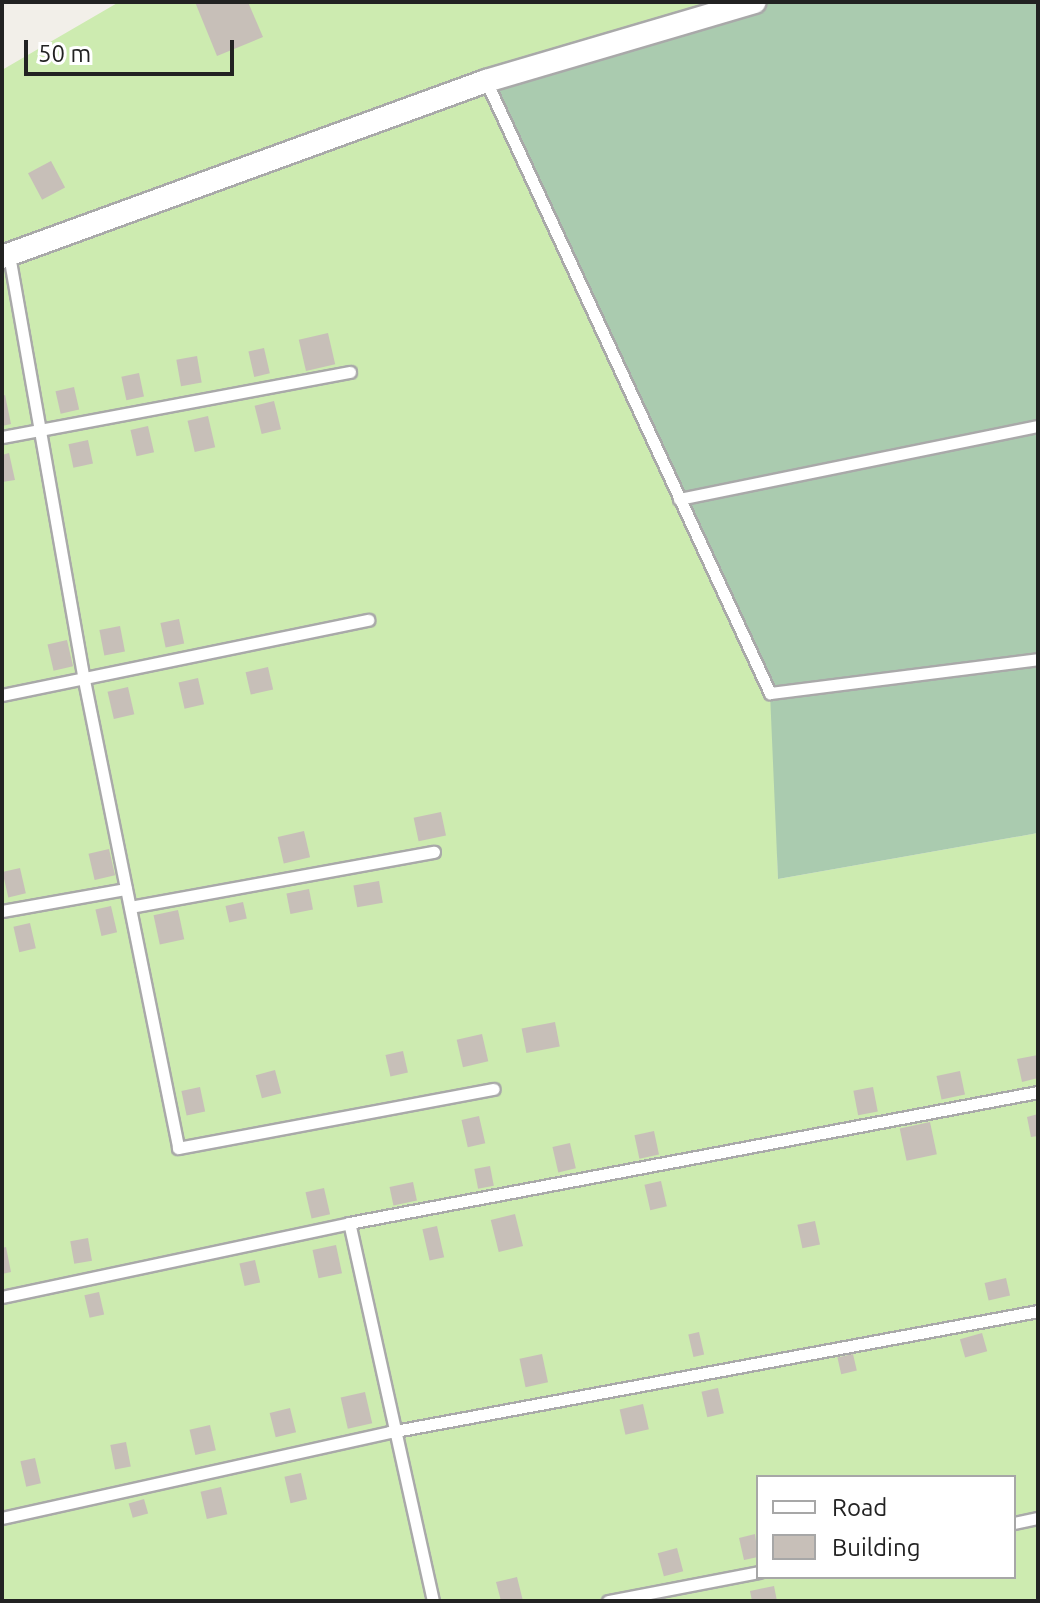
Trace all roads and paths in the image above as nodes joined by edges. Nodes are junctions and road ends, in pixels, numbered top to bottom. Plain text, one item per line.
1 (755, 2) edge
2 (486, 81) junction
3 (6, 256) edge
4 (350, 372) dead end
5 (1038, 426) edge
6 (42, 430) junction
7 (2, 437) edge
8 (679, 499) junction
9 (368, 620) dead end
10 (1038, 659) edge
11 (84, 680) junction
12 (2, 695) edge
13 (434, 852) dead end
14 (126, 889) junction
15 (130, 907) junction
16 (2, 911) edge
17 (494, 1089) dead end
18 (1038, 1092) edge
19 (349, 1223) junction
20 (2, 1297) edge
21 (1038, 1311) edge
22 (390, 1432) junction
23 (2, 1518) edge
24 (1038, 1518) edge
25 (1016, 1523) edge
26 (756, 1572) edge
27 (433, 1601) edge
28 (608, 1601) edge

1 - 2 street
2 - 3 street
2 - 8 lane
3 - 6 lane
4 - 6 lane
5 - 8 lane
6 - 7 lane
6 - 11 lane
8 - 10 lane
9 - 11 lane
11 - 12 lane
11 - 14 lane
13 - 15 lane
14 - 15 lane
14 - 16 lane
15 - 17 lane
18 - 19 lane
19 - 20 lane
19 - 22 lane
21 - 22 lane
22 - 23 lane
22 - 27 lane
24 - 25 lane
26 - 28 lane

